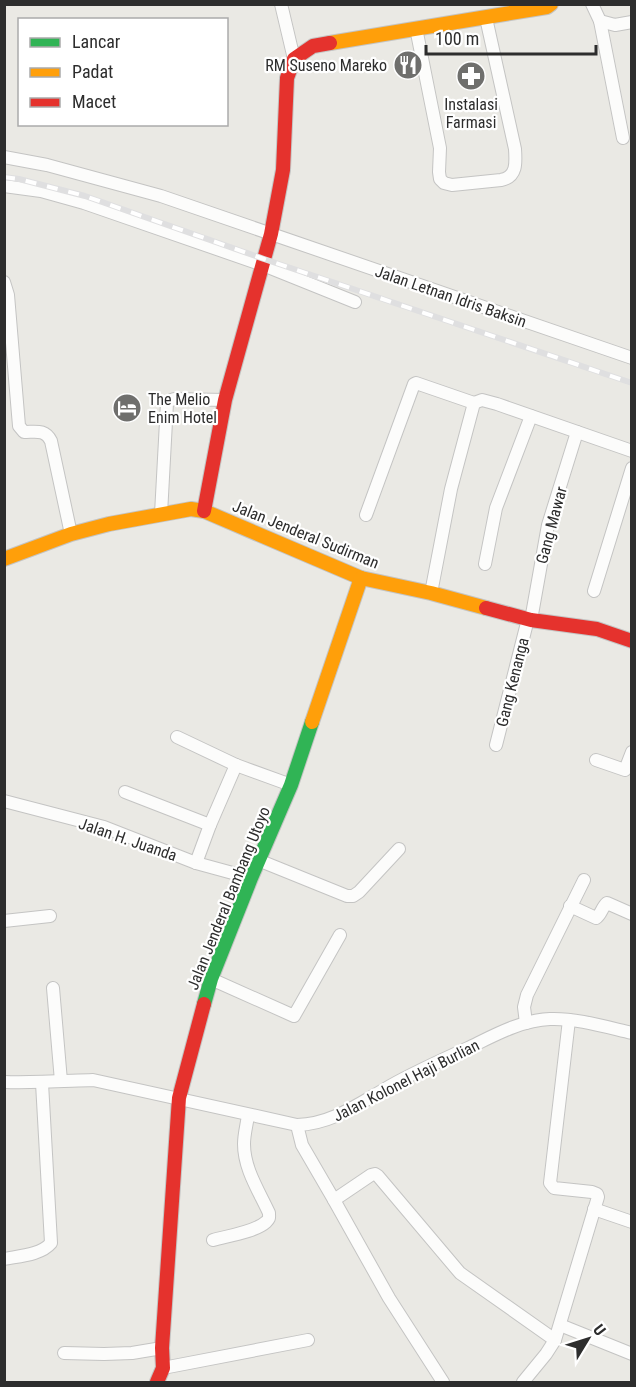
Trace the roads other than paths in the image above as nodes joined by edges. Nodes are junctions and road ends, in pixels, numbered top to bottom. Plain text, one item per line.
1 (281, 4) edge
2 (552, 4) edge
3 (592, 4) edge
4 (486, 18) junction
5 (600, 21) junction
6 (632, 22) edge
7 (417, 28) junction
8 (294, 59) junction
9 (623, 138) dead end
10 (4, 157) edge
11 (4, 186) edge
12 (271, 234) junction
13 (263, 265) junction
14 (4, 282) edge
15 (355, 302) dead end
16 (632, 358) edge
17 (225, 400) junction
18 (474, 403) junction
19 (531, 416) junction
20 (577, 432) junction
21 (632, 451) edge
22 (632, 468) edge
23 (204, 511) junction
24 (161, 514) junction
25 (366, 516) dead end
26 (71, 534) junction
27 (4, 559) edge
28 (485, 564) dead end
29 (361, 578) junction
30 (594, 591) dead end
31 (431, 593) junction
32 (529, 620) junction
33 (632, 641) edge
34 (177, 737) dead end
35 (496, 745) dead end
36 (632, 752) edge
37 (596, 760) dead end
38 (236, 765) junction
39 (628, 774) edge
40 (291, 785) junction
41 (125, 792) dead end
42 (4, 801) edge
43 (210, 825) junction
44 (399, 849) dead end
45 (258, 860) junction
46 (196, 863) junction
47 (250, 878) junction
48 (584, 880) dead end
49 (570, 906) junction
50 (632, 914) edge
51 (50, 916) dead end
52 (4, 921) edge
53 (340, 935) dead end
54 (211, 979) junction
55 (53, 988) dead end
56 (569, 1020) junction
57 (526, 1023) junction
58 (631, 1031) edge
59 (62, 1081) junction
60 (4, 1082) edge
61 (42, 1083) junction
62 (179, 1098) junction
63 (248, 1115) junction
64 (297, 1125) junction
65 (334, 1200) junction
66 (594, 1209) junction
67 (632, 1222) edge
68 (213, 1240) dead end
69 (4, 1259) edge
70 (560, 1325) junction
71 (308, 1340) dead end
72 (555, 1340) junction
73 (162, 1348) junction
74 (64, 1353) dead end
75 (632, 1354) edge
76 (163, 1368) junction
77 (157, 1383) edge
78 (444, 1383) edge
79 (523, 1383) edge

1 - 8 street
2 - 4 street
3 - 5 street
4 - 7 street
4 - 7 street
5 - 6 street
5 - 9 street
7 - 8 street
8 - 12 street
10 - 12 street, Jalan Letnan Idris Baksin
11 - 13 street
12 - 13 street
12 - 16 street, Jalan Letnan Idris Baksin
13 - 15 street
13 - 17 street
14 - 26 street
17 - 23 street
17 - 24 street
18 - 19 street
18 - 25 street
18 - 31 street
19 - 20 street
19 - 28 street
20 - 21 street
20 - 32 street, Gang Mawar
22 - 30 street
23 - 24 street, Jalan Jenderal Sudirman
23 - 29 street, Jalan Jenderal Sudirman
24 - 26 street, Jalan Jenderal Sudirman
26 - 27 street, Jalan Jenderal Sudirman
29 - 31 street, Jalan Jenderal Sudirman
29 - 40 street, Jalan Jenderal Bambang Utoyo
31 - 32 street, Jalan Jenderal Sudirman
32 - 33 street, Jalan Jenderal Sudirman
32 - 35 street, Gang Kenanga
34 - 38 street
36 - 39 street
37 - 39 street
38 - 40 street
38 - 43 street
40 - 45 street, Jalan Jenderal Bambang Utoyo
41 - 43 street
42 - 46 street, Jalan H. Juanda
43 - 46 street
44 - 45 street
45 - 47 street, Jalan Jenderal Bambang Utoyo
46 - 47 street, Jalan H. Juanda
47 - 54 street, Jalan Jenderal Bambang Utoyo
48 - 49 street
49 - 50 street
49 - 57 street
51 - 52 street
53 - 54 street
54 - 62 street, Jalan Jenderal Bambang Utoyo
55 - 59 street
56 - 57 street, Jalan Kolonel Haji Burlian
56 - 58 street, Jalan Kolonel Haji Burlian
56 - 66 street
57 - 64 street, Jalan Kolonel Haji Burlian
59 - 61 street, Jalan Kolonel Haji Burlian
59 - 62 street, Jalan Kolonel Haji Burlian
60 - 61 street, Jalan Kolonel Haji Burlian
61 - 69 street
62 - 63 street, Jalan Kolonel Haji Burlian
62 - 73 street, Jalan Jenderal Bambang Utoyo
63 - 64 street, Jalan Kolonel Haji Burlian
63 - 68 street
64 - 65 street
65 - 72 street
65 - 78 street
66 - 67 street
66 - 70 street
70 - 72 street
70 - 75 street
71 - 76 street
72 - 79 street
73 - 74 street
73 - 76 street, Jalan Jenderal Bambang Utoyo
76 - 77 street, Jalan Jenderal Bambang Utoyo

